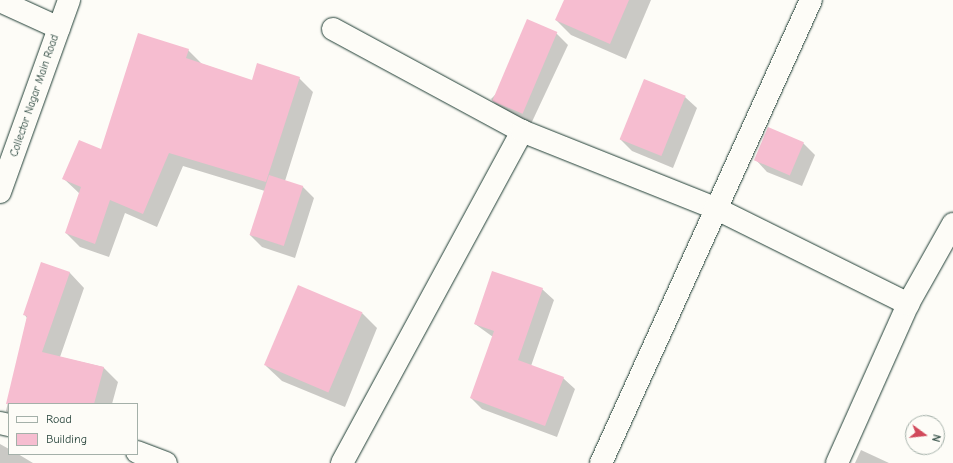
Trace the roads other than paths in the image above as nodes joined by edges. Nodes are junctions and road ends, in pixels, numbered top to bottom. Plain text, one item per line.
1 (70, 0) edge
2 (0, 1) edge
3 (803, 2) edge
4 (59, 28) junction
5 (333, 29) dead end
6 (522, 131) junction
7 (0, 192) edge
8 (715, 208) junction
9 (953, 224) edge
10 (908, 304) junction
11 (138, 452) edge
12 (166, 463) edge
13 (342, 463) edge
14 (601, 463) edge
15 (837, 463) edge

1 - 4 street, Collector Nagar Main Road
2 - 4 street
3 - 8 street
4 - 7 street, Collector Nagar Main Road
5 - 6 street
6 - 8 street
6 - 13 street
8 - 10 street
8 - 14 street
9 - 10 street
10 - 15 street
11 - 12 street

